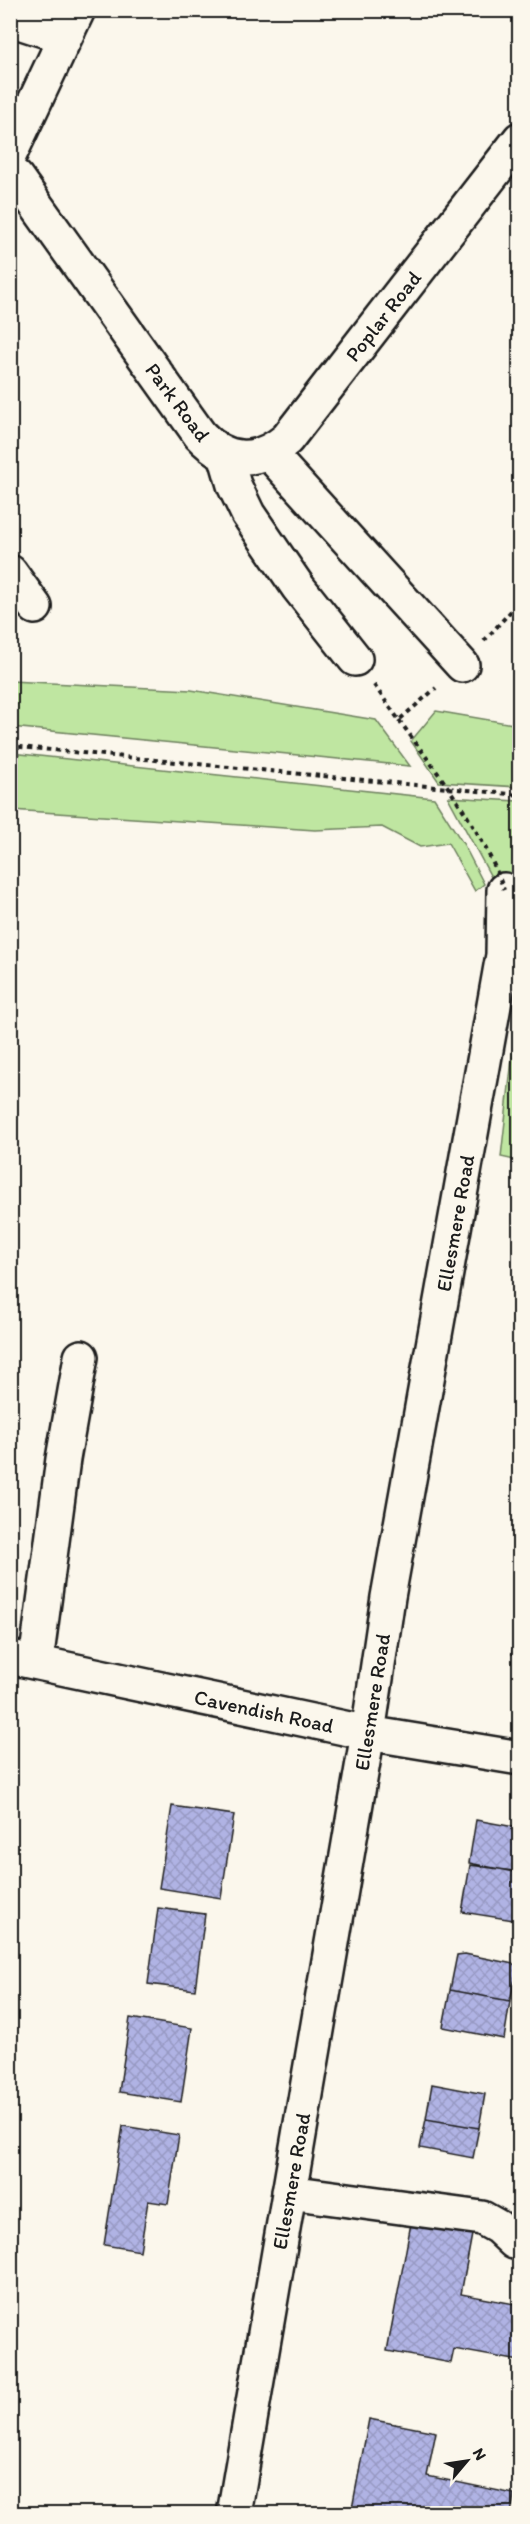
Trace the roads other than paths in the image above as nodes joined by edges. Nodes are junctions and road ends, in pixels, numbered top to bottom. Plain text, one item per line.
1 (10, 19) edge
2 (72, 24) edge
3 (519, 139) edge
4 (10, 154) edge
5 (10, 173) edge
6 (268, 453) junction
7 (225, 454) junction
8 (10, 572) edge
9 (35, 607) dead end
10 (355, 659) road end
11 (462, 665) road end
12 (504, 890) road end
13 (81, 1357) dead end
14 (23, 1659) edge
15 (368, 1733) junction
16 (519, 1758) edge
17 (289, 2192) junction
18 (514, 2241) dead end
19 (234, 2514) edge

1 - 2 street
2 - 4 street
3 - 6 street, Poplar Road
5 - 7 street, Park Road
6 - 7 street
6 - 11 street
7 - 10 street, Park Road
8 - 9 street
12 - 15 street, Ellesmere Road
13 - 14 street
14 - 15 street, Cavendish Road
15 - 16 street, Cavendish Road
15 - 17 street, Ellesmere Road
17 - 18 street
17 - 19 street, Ellesmere Road

